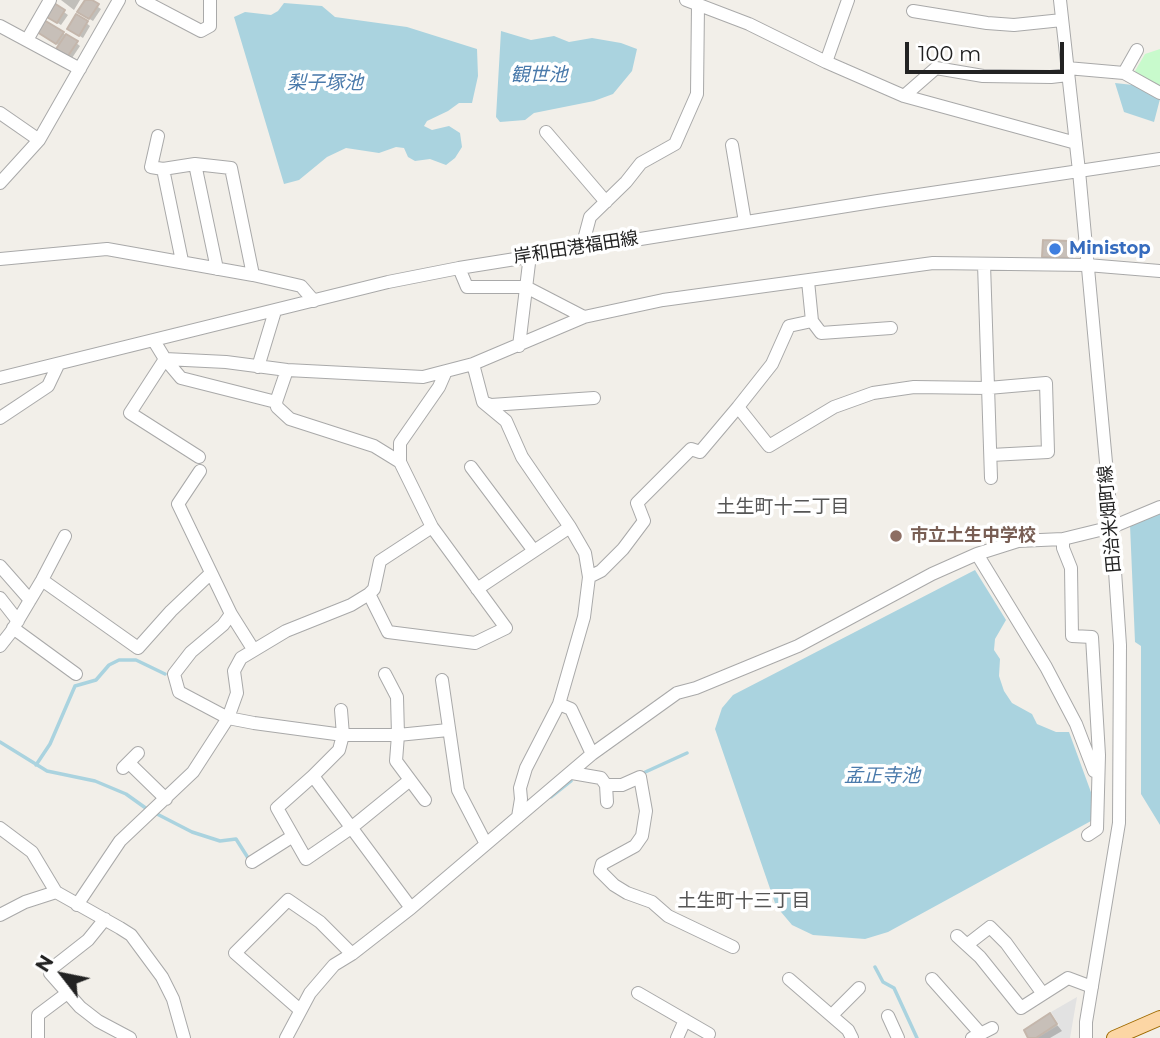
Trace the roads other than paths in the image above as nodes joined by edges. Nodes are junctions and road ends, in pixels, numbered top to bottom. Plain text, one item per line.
1 (50, 0) edge
2 (120, 0) edge
3 (142, 0) edge
4 (210, 0) edge
5 (848, 0) edge
6 (1060, 0) edge
7 (692, 2) edge
8 (913, 11) dead end
9 (1062, 20) junction
10 (0, 26) edge
11 (27, 40) junction
12 (1138, 50) dead end
13 (826, 62) junction
14 (80, 69) junction
15 (1068, 72) junction
16 (1124, 73) junction
17 (1160, 93) edge
18 (904, 96) junction
19 (2, 120) edge
20 (546, 132) dead end
21 (158, 136) dead end
22 (39, 140) junction
23 (1076, 143) junction
24 (729, 152) dead end
25 (1160, 159) edge
26 (195, 164) junction
27 (163, 169) junction
28 (1079, 171) junction
29 (0, 183) edge
30 (606, 202) junction
31 (745, 222) junction
32 (582, 247) junction
33 (530, 255) junction
34 (0, 259) edge
35 (182, 261) junction
36 (984, 264) junction
37 (1087, 265) junction
38 (217, 268) junction
39 (459, 268) junction
40 (1160, 271) edge
41 (253, 275) junction
42 (808, 281) junction
43 (526, 287) junction
44 (314, 301) junction
45 (275, 311) junction
46 (584, 317) junction
47 (812, 321) junction
48 (891, 328) dead end
49 (154, 341) junction
50 (519, 346) junction
51 (165, 359) junction
52 (472, 364) junction
53 (58, 365) junction
54 (258, 367) junction
55 (287, 370) junction
56 (446, 371) junction
57 (0, 378) edge
58 (988, 388) junction
59 (594, 397) dead end
60 (276, 402) junction
61 (483, 402) junction
62 (738, 407) junction
63 (0, 418) edge
64 (991, 455) junction
65 (199, 457) dead end
66 (400, 462) junction
67 (471, 467) dead end
68 (200, 471) dead end
69 (991, 478) dead end
70 (1160, 507) edge
71 (432, 527) junction
72 (570, 527) junction
73 (1112, 527) junction
74 (65, 536) dead end
75 (1063, 539) junction
76 (534, 551) junction
77 (977, 554) junction
78 (0, 566) edge
79 (211, 573) junction
80 (589, 577) junction
81 (42, 580) junction
82 (477, 589) junction
83 (369, 594) junction
84 (0, 598) edge
85 (30, 600) junction
86 (231, 614) junction
87 (16, 624) junction
88 (0, 646) edge
89 (253, 649) junction
90 (76, 674) dead end
91 (385, 674) dead end
92 (442, 680) dead end
93 (559, 704) junction
94 (341, 710) dead end
95 (228, 718) junction
96 (448, 730) junction
97 (343, 735) junction
98 (398, 735) junction
99 (592, 754) junction
100 (130, 761) dead end
101 (1094, 771) dead end
102 (572, 773) junction
103 (313, 776) junction
104 (410, 780) junction
105 (606, 785) junction
106 (166, 799) junction
107 (425, 800) dead end
108 (607, 802) dead end
109 (518, 817) junction
110 (0, 828) edge
111 (351, 828) junction
112 (1097, 830) dead end
113 (293, 836) junction
114 (486, 844) junction
115 (252, 862) dead end
116 (56, 892) junction
117 (77, 905) junction
118 (411, 908) junction
119 (0, 915) edge
120 (104, 919) junction
121 (733, 947) dead end
122 (352, 954) junction
123 (789, 979) dead end
124 (932, 979) dead end
125 (1092, 987) junction
126 (859, 988) dead end
127 (638, 993) dead end
128 (66, 994) junction
129 (1043, 994) junction
130 (300, 1010) junction
131 (832, 1015) junction
132 (888, 1016) dead end
133 (1160, 1018) edge
134 (685, 1020) junction
135 (103, 1032) edge
136 (981, 1033) edge
137 (709, 1034) dead end
138 (901, 1036) edge
139 (38, 1038) edge
140 (130, 1038) edge
141 (184, 1038) edge
142 (286, 1038) edge
143 (677, 1038) edge
144 (852, 1038) edge
145 (1086, 1038) edge
146 (1114, 1038) edge

1 - 11 street
2 - 14 street
3 - 4 street
5 - 13 street
6 - 9 street, 田治米畑町線
7 - 13 street
7 - 30 street
8 - 9 street
9 - 15 street, 田治米畑町線
10 - 11 street
11 - 14 street
12 - 16 street
13 - 18 street
14 - 22 street
15 - 16 street
15 - 18 street
15 - 23 street, 田治米畑町線
16 - 17 street
18 - 23 street
19 - 22 street
20 - 30 street
21 - 27 street
22 - 29 street
23 - 28 street, 田治米畑町線
24 - 31 street
25 - 28 street, 岸和田港福田線
26 - 27 street
26 - 38 street
26 - 41 street
27 - 35 street
28 - 31 street, 岸和田港福田線
28 - 37 street, 田治米畑町線
30 - 32 street
31 - 32 street, 岸和田港福田線
32 - 33 street, 岸和田港福田線
33 - 39 street, 岸和田港福田線
33 - 43 street
34 - 35 street
35 - 38 street
36 - 37 street
36 - 42 street
36 - 58 street
37 - 40 street
37 - 73 street, 田治米畑町線
38 - 41 street
39 - 43 street
39 - 44 street, 岸和田港福田線
41 - 44 street
42 - 46 street
42 - 47 street
43 - 46 street
43 - 50 street
44 - 45 street, 岸和田港福田線
45 - 49 street, 岸和田港福田線
45 - 54 street
46 - 50 street
47 - 48 street
47 - 62 street
49 - 51 street
49 - 53 street, 岸和田港福田線
50 - 52 street
51 - 54 street
51 - 60 street
51 - 65 street
52 - 56 street
52 - 61 street
53 - 57 street, 岸和田港福田線
53 - 63 street
54 - 55 street
55 - 56 street
55 - 60 street
56 - 66 street
58 - 62 street
58 - 64 street
58 - 64 street
59 - 61 street
60 - 66 street
61 - 72 street
62 - 80 street
64 - 69 street
66 - 71 street
67 - 76 street
68 - 79 street
70 - 73 street
71 - 82 street
71 - 83 street
72 - 76 street
72 - 80 street
73 - 75 street
73 - 125 street, 田治米畑町線
74 - 81 street
75 - 77 street
75 - 112 street
76 - 82 street
77 - 99 street
77 - 101 street
78 - 85 street
79 - 81 street
79 - 86 street
80 - 93 street
81 - 85 street
82 - 83 street
83 - 89 street
84 - 87 street
85 - 87 street
86 - 89 street
86 - 95 street
87 - 88 street
87 - 90 street
89 - 95 street
91 - 98 street
92 - 96 street
93 - 99 street
93 - 109 street
94 - 97 street
95 - 97 street
95 - 106 street
96 - 98 street
96 - 114 street
97 - 98 street
97 - 103 street
98 - 104 street
99 - 102 street
100 - 106 street
102 - 105 street
102 - 109 street
103 - 111 street
103 - 113 street
104 - 107 street
104 - 111 street
105 - 108 street
105 - 121 street
106 - 117 street
109 - 114 street
110 - 116 street
111 - 113 street
111 - 118 street
113 - 115 street
114 - 118 street
116 - 117 street
116 - 119 street
117 - 120 street
118 - 122 street
120 - 128 street
120 - 141 street
122 - 130 street
122 - 130 street
123 - 131 street
124 - 136 street
125 - 129 street
125 - 145 street, 田治米畑町線
126 - 131 street
127 - 134 street
128 - 135 street
128 - 139 street
129 - 129 street
130 - 142 street
131 - 144 street
132 - 138 street
133 - 146 main road
134 - 137 street
134 - 143 street
135 - 140 street

